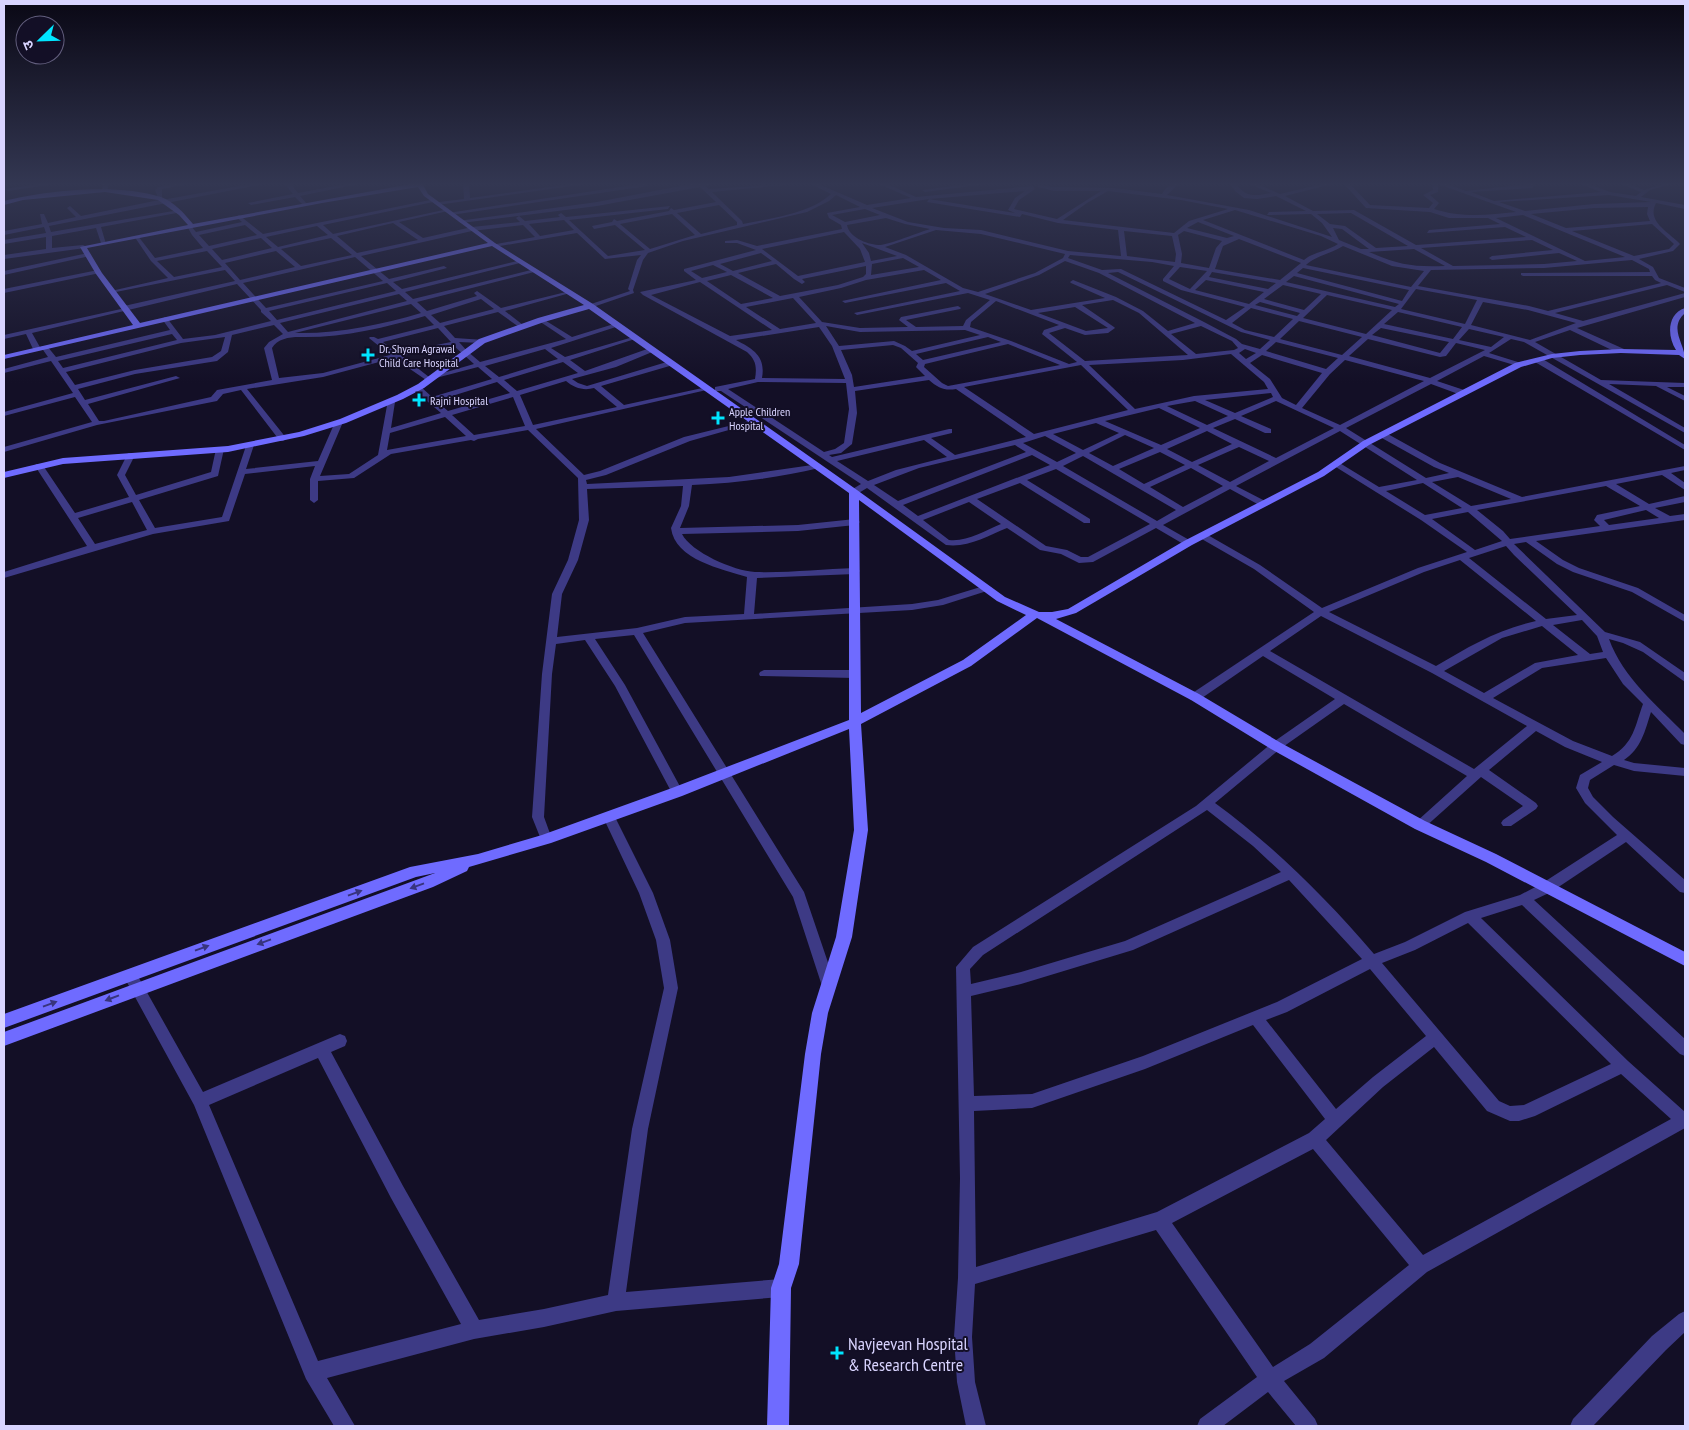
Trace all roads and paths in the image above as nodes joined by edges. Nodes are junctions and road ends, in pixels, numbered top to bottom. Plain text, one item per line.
1 (50, 250) edge
2 (85, 250) edge
3 (145, 250) edge
4 (199, 250) edge
5 (209, 250) edge
6 (276, 250) edge
7 (280, 250) edge
8 (350, 250) edge
9 (379, 250) edge
10 (469, 250) edge
11 (503, 250) edge
12 (598, 250) edge
13 (646, 250) edge
14 (655, 250) edge
15 (759, 250) joint
16 (862, 250) edge
17 (889, 250) edge
18 (1044, 250) edge
19 (1123, 250) edge
20 (1176, 250) edge
21 (1217, 250) edge
22 (1270, 250) edge
23 (1334, 250) edge
24 (1375, 250) joint
25 (1379, 250) edge
26 (1420, 250) edge
27 (1613, 250) edge
28 (1671, 250) edge
29 (1358, 251) joint
30 (1560, 251) joint
31 (648, 252) junction
32 (88, 255) junction
33 (356, 255) junction
34 (904, 256) junction
35 (1066, 256) junction
36 (1124, 256) junction
37 (4, 257) edge
38 (432, 258) junction
39 (1492, 258) dead end
40 (1634, 258) junction
41 (153, 260) junction
42 (521, 262) junction
43 (716, 262) junction
44 (776, 262) junction
45 (1582, 262) junction
46 (869, 263) junction
47 (221, 264) junction
48 (1304, 264) junction
49 (1178, 265) junction
50 (192, 267) dead end
51 (300, 268) junction
52 (444, 268) junction
53 (926, 268) junction
54 (1452, 268) junction
55 (1211, 270) junction
56 (1428, 270) junction
57 (174, 271) dead end
58 (375, 271) junction
59 (535, 271) junction
60 (1173, 271) junction
61 (98, 272) junction
62 (166, 272) junction
63 (1101, 272) junction
64 (734, 273) junction
65 (4, 274) edge
66 (1292, 274) junction
67 (1501, 274) dead end
68 (1654, 274) junction
69 (457, 278) junction
70 (796, 278) junction
71 (865, 278) junction
72 (1204, 278) junction
73 (172, 279) junction
74 (1165, 280) junction
75 (700, 281) junction
76 (947, 281) junction
77 (238, 282) junction
78 (388, 282) junction
79 (1073, 282) dead end
80 (1279, 282) junction
81 (1148, 284) junction
82 (1665, 284) junction
83 (1685, 284) edge
84 (316, 285) junction
85 (1675, 287) junction
86 (470, 288) junction
87 (832, 288) junction
88 (1414, 288) junction
89 (632, 290) junction
90 (1685, 290) edge
91 (4, 291) edge
92 (814, 291) junction
93 (969, 291) junction
94 (1132, 291) junction
95 (1191, 291) junction
96 (113, 292) junction
97 (401, 292) junction
98 (568, 292) junction
99 (643, 292) junction
100 (1267, 292) junction
101 (979, 294) junction
102 (1326, 294) junction
103 (794, 295) junction
104 (1685, 295) edge
105 (327, 296) junction
106 (482, 297) junction
107 (777, 297) junction
108 (1116, 297) junction
109 (254, 299) junction
110 (995, 299) junction
111 (1256, 299) junction
112 (1481, 300) junction
113 (845, 301) junction
114 (412, 302) junction
115 (1404, 303) junction
116 (1075, 304) junction
117 (1248, 305) junction
118 (339, 306) junction
119 (590, 306) junction
120 (739, 306) junction
121 (958, 308) dead end
122 (125, 309) junction
123 (500, 310) junction
124 (1396, 310) junction
125 (1685, 310) edge
126 (263, 311) junction
127 (1030, 312) junction
128 (1304, 312) junction
129 (1550, 313) junction
130 (425, 314) junction
131 (857, 314) junction
132 (350, 317) junction
133 (1296, 318) junction
134 (165, 319) junction
135 (541, 320) junction
136 (273, 322) junction
137 (1202, 323) junction
138 (1227, 323) junction
139 (1583, 323) junction
140 (823, 324) junction
141 (438, 325) junction
142 (617, 325) junction
143 (1378, 325) junction
144 (1468, 325) junction
145 (138, 326) junction
146 (521, 326) junction
147 (1065, 326) junction
148 (1570, 327) junction
149 (966, 328) junction
150 (914, 329) junction
151 (364, 330) junction
152 (777, 330) junction
153 (873, 330) junction
154 (28, 331) junction
155 (174, 331) junction
156 (1243, 331) junction
157 (1167, 333) junction
158 (229, 334) junction
159 (286, 334) junction
160 (990, 335) junction
161 (1226, 335) junction
162 (1365, 336) junction
163 (1510, 336) junction
164 (4, 337) edge
165 (635, 338) junction
166 (571, 339) junction
167 (727, 339) junction
168 (1276, 339) junction
169 (181, 341) junction
170 (376, 342) junction
171 (455, 342) junction
172 (482, 342) junction
173 (1009, 342) junction
174 (1454, 342) junction
175 (1530, 342) junction
176 (884, 343) junction
177 (546, 346) junction
178 (1242, 346) junction
179 (41, 348) junction
180 (838, 348) junction
181 (652, 350) junction
182 (1492, 350) junction
183 (1622, 351) junction
184 (1234, 352) junction
185 (464, 353) junction
186 (911, 353) junction
187 (1260, 353) junction
188 (1484, 354) junction
189 (1682, 355) edge
190 (393, 356) junction
191 (1552, 356) junction
192 (4, 357) edge
193 (1195, 357) junction
194 (1343, 357) junction
195 (53, 359) junction
196 (565, 359) junction
197 (1538, 360) junction
198 (670, 362) junction
199 (1247, 362) junction
200 (922, 363) junction
201 (1083, 363) junction
202 (1518, 365) junction
203 (481, 366) junction
204 (1068, 366) junction
205 (4, 371) edge
206 (61, 371) junction
207 (1327, 372) junction
208 (583, 373) junction
209 (930, 377) junction
210 (176, 378) dead end
211 (566, 378) junction
212 (431, 379) junction
213 (497, 380) junction
214 (758, 380) junction
215 (276, 381) junction
216 (848, 381) junction
217 (1430, 381) junction
218 (1600, 382) junction
219 (1657, 384) junction
220 (1685, 385) edge
221 (596, 386) junction
222 (959, 387) junction
223 (242, 388) junction
224 (417, 388) junction
225 (722, 388) junction
226 (708, 390) junction
227 (850, 390) junction
228 (75, 391) junction
229 (1464, 392) junction
230 (515, 393) junction
231 (1276, 394) junction
232 (1194, 398) junction
233 (1685, 399) edge
234 (431, 400) junction
235 (390, 402) junction
236 (84, 403) junction
237 (1158, 405) junction
238 (623, 408) junction
239 (1298, 408) junction
240 (1132, 410) junction
241 (4, 414) edge
242 (448, 415) junction
243 (1235, 415) junction
244 (1098, 420) junction
245 (339, 422) junction
246 (753, 422) junction
247 (97, 423) junction
248 (530, 428) junction
249 (1204, 428) junction
250 (1340, 428) junction
251 (1268, 430) dead end
252 (949, 431) dead end
253 (1685, 431) edge
254 (386, 432) junction
255 (1126, 432) junction
256 (1047, 434) junction
257 (1383, 435) junction
258 (924, 436) junction
259 (1685, 437) edge
260 (1034, 438) junction
261 (283, 439) junction
262 (474, 439) junction
263 (1670, 439) junction
264 (1016, 442) junction
265 (1366, 443) junction
266 (1238, 444) junction
267 (250, 445) junction
268 (1160, 448) junction
269 (1685, 448) edge
270 (220, 449) junction
271 (4, 450) edge
272 (1033, 452) junction
273 (1084, 453) junction
274 (131, 455) junction
275 (382, 457) junction
276 (828, 457) junction
277 (954, 458) junction
278 (1275, 461) junction
279 (321, 463) junction
280 (1335, 464) junction
281 (1192, 465) junction
282 (39, 466) junction
283 (816, 466) junction
284 (1056, 466) junction
285 (1685, 468) edge
286 (1113, 469) junction
287 (241, 472) junction
288 (1663, 472) junction
289 (1458, 474) junction
290 (4, 475) edge
291 (314, 479) junction
292 (1021, 480) junction
293 (1425, 480) junction
294 (688, 482) junction
295 (582, 483) junction
296 (867, 483) junction
297 (1608, 483) junction
298 (1231, 486) junction
299 (1143, 487) junction
300 (1685, 487) edge
301 (1377, 490) junction
302 (854, 492) junction
303 (135, 498) junction
304 (969, 498) junction
305 (1685, 499) edge
306 (314, 500) dead end
307 (1524, 501) junction
308 (897, 504) junction
309 (1264, 504) junction
310 (1648, 507) junction
311 (1182, 510) junction
312 (1471, 510) junction
313 (73, 517) junction
314 (1685, 517) edge
315 (1424, 518) junction
316 (918, 519) junction
317 (1087, 520) dead end
318 (1669, 520) junction
319 (855, 522) junction
320 (1008, 524) junction
321 (1156, 526) junction
322 (1607, 528) junction
323 (676, 531) junction
324 (152, 532) junction
325 (1202, 536) junction
326 (1528, 539) junction
327 (1508, 542) junction
328 (1188, 543) junction
329 (92, 547) junction
330 (1474, 553) junction
331 (1463, 558) junction
332 (855, 571) junction
333 (4, 575) edge
334 (752, 575) junction
335 (987, 588) junction
336 (856, 610) junction
337 (1321, 612) junction
338 (1040, 616) junction
339 (749, 617) junction
340 (1584, 617) junction
341 (1685, 619) edge
342 (1546, 623) junction
343 (637, 631) junction
344 (1602, 636) junction
345 (588, 637) junction
346 (551, 641) junction
347 (1263, 652) junction
348 (1609, 654) junction
349 (1587, 657) junction
350 (1436, 671) junction
351 (764, 674) dead end
352 (854, 674) junction
353 (1685, 678) edge
354 (1195, 697) junction
355 (1484, 698) junction
356 (1343, 699) junction
357 (1648, 704) junction
358 (855, 722) junction
359 (1536, 726) junction
360 (1685, 741) edge
361 (1276, 746) junction
362 (1610, 760) junction
363 (1685, 772) edge
364 (1478, 773) junction
365 (723, 774) junction
366 (677, 792) junction
367 (1207, 804) junction
368 (609, 817) junction
369 (1507, 823) dead end
370 (1420, 825) junction
371 (1627, 835) junction
372 (546, 839) junction
373 (1290, 874) junction
374 (1546, 888) junction
375 (1685, 888) edge
376 (1524, 898) junction
377 (1470, 916) junction
378 (1685, 959) edge
379 (1372, 960) junction
380 (134, 981) junction
381 (829, 986) junction
382 (963, 992) junction
383 (1255, 1017) junction
384 (4, 1021) edge
385 (1435, 1038) junction
386 (4, 1039) edge
387 (340, 1041) dead end
388 (1685, 1049) edge
389 (322, 1050) junction
390 (1623, 1066) junction
391 (200, 1100) junction
392 (967, 1104) junction
393 (1335, 1120) junction
394 (1685, 1121) edge
395 (1315, 1138) junction
396 (1160, 1220) junction
397 (1421, 1266) junction
398 (968, 1278) junction
399 (780, 1288) junction
400 (616, 1302) junction
401 (1685, 1320) edge
402 (474, 1330) junction
403 (313, 1372) junction
404 (1270, 1379) junction
405 (345, 1426) edge
406 (778, 1426) edge
407 (976, 1426) edge
408 (1208, 1426) edge
409 (1308, 1426) edge
410 (1580, 1426) edge

1 - 37 street
2 - 32 street
3 - 41 street
4 - 41 street
5 - 47 street
6 - 47 street
7 - 51 street
8 - 33 street
9 - 33 street
10 - 38 street
11 - 42 street
12 - 31 street
13 - 31 street
14 - 31 street
15 - 43 street
15 - 44 street
16 - 46 street
17 - 34 street
18 - 35 street
19 - 36 street
20 - 49 street
21 - 55 street
22 - 48 street
23 - 48 street
24 - 25 street
24 - 29 street
26 - 54 street
27 - 40 street
28 - 40 street
29 - 56 street
30 - 39 street
30 - 45 street
31 - 89 street
32 - 61 street
32 - 65 street
33 - 51 street
33 - 58 street
34 - 46 street
34 - 53 street
35 - 36 street
35 - 60 street
35 - 63 street
35 - 101 street
36 - 49 street
38 - 52 street
38 - 58 street
40 - 45 street
40 - 68 street
41 - 62 street
42 - 59 street
42 - 69 street
43 - 64 street
43 - 75 street
44 - 64 street
44 - 70 street
45 - 54 street
46 - 70 street
46 - 71 street
47 - 50 street
47 - 73 street
47 - 77 street
48 - 66 street
48 - 88 street
49 - 55 street
49 - 60 street
51 - 77 street
52 - 69 street
52 - 78 street
53 - 71 street
53 - 76 street
54 - 56 street
55 - 72 street
55 - 80 street
56 - 88 street
57 - 62 street
58 - 78 street
58 - 84 street
59 - 86 street
59 - 98 street
60 - 74 street
61 - 91 street
61 - 96 street
62 - 73 street
63 - 81 street
63 - 94 street
64 - 75 street
64 - 107 street
66 - 80 street
66 - 115 street
67 - 68 street
68 - 82 street
69 - 86 street
69 - 97 street
70 - 92 street
71 - 87 street
72 - 95 street
72 - 100 street
73 - 96 street
74 - 81 street
74 - 95 street
75 - 99 street
75 - 120 street
76 - 93 street
76 - 113 street
77 - 109 street
77 - 122 street
78 - 97 street
78 - 105 street
79 - 108 street
80 - 100 street
80 - 102 street
81 - 94 street
81 - 138 street
82 - 85 street
82 - 129 street
83 - 85 street
84 - 105 street
84 - 109 street
85 - 90 street
86 - 106 street
86 - 114 street
87 - 92 street
87 - 113 street
88 - 112 street
88 - 115 street
89 - 99 street
89 - 119 street
92 - 103 street
93 - 101 street
93 - 131 street
94 - 137 street
95 - 117 street
96 - 122 street
97 - 114 street
97 - 118 street
98 - 119 street
98 - 123 street
99 - 167 street
100 - 111 street
101 - 110 street
102 - 124 street
102 - 128 street
103 - 107 street
103 - 140 street
104 - 139 street
105 - 118 street
105 - 126 street
106 - 123 street
106 - 130 street
107 - 120 street
108 - 116 street
108 - 157 street
109 - 126 street
109 - 134 street
110 - 127 street
110 - 149 street
111 - 117 street
111 - 128 street
112 - 129 street
112 - 144 street
113 - 131 street
114 - 130 street
114 - 132 street
115 - 124 street
116 - 127 street
116 - 147 street
117 - 133 street
117 - 138 street
118 - 132 street
118 - 136 street
119 - 135 street
119 - 142 street
120 - 152 street
121 - 150 street
122 - 145 street
122 - 154 street
123 - 141 street
123 - 146 street
124 - 143 street
124 - 144 street
125 - 189 street
126 - 136 street
127 - 147 street
128 - 133 street
129 - 139 street
130 - 141 street
130 - 151 street
131 - 153 street
132 - 151 street
132 - 159 street
133 - 162 street
133 - 168 street
134 - 145 street
134 - 155 street
135 - 146 street
135 - 166 street
136 - 158 street
136 - 159 street
137 - 157 street
137 - 161 street
138 - 156 street
139 - 148 street
140 - 152 street
140 - 153 street
140 - 180 street
141 - 170 street
141 - 171 street
142 - 165 street
142 - 166 street
143 - 162 street
143 - 174 street
144 - 163 street
144 - 174 street
145 - 179 street
146 - 172 street
147 - 201 street
148 - 175 street
148 - 183 street
149 - 150 street
149 - 160 street
150 - 153 street
151 - 159 street
151 - 170 street
152 - 167 street
153 - 176 street
154 - 164 street
154 - 179 street
155 - 169 street
155 - 195 street
156 - 161 street
156 - 168 street
157 - 193 street
158 - 169 street
158 - 228 street
159 - 215 street
160 - 173 street
160 - 186 street
161 - 178 street
162 - 174 street
162 - 194 street
163 - 175 street
163 - 182 street
165 - 181 street
165 - 196 street
166 - 177 street
167 - 214 street
168 - 187 street
168 - 194 street
169 - 206 street
170 - 190 street
171 - 172 street
171 - 185 street
171 - 190 street
172 - 185 street
173 - 200 street
173 - 204 street
174 - 182 street
175 - 191 street
176 - 180 street
176 - 186 street
177 - 196 street
177 - 203 street
178 - 184 street
178 - 187 street
179 - 192 street
179 - 195 street
180 - 216 street
181 - 198 street
181 - 208 street
182 - 188 street
183 - 189 street
183 - 191 street
184 - 193 street
184 - 199 street
185 - 203 street
185 - 212 street
186 - 200 street
187 - 199 street
187 - 207 street
188 - 202 street
188 - 217 street
190 - 212 street
190 - 215 street
191 - 197 street
191 - 218 street
193 - 201 street
194 - 207 street
194 - 217 street
195 - 205 street
195 - 206 street
196 - 208 street
196 - 213 street
197 - 202 street
197 - 263 street
198 - 221 street
198 - 226 street
199 - 231 street
200 - 209 street
201 - 204 street
201 - 240 street
202 - 229 street
203 - 212 street
203 - 213 street
204 - 222 street
206 - 228 street
207 - 239 street
208 - 211 street
209 - 222 street
209 - 227 street
210 - 236 street
211 - 221 street
211 - 230 street
212 - 224 street
213 - 230 street
213 - 234 street
214 - 216 street
214 - 225 street
215 - 223 street
216 - 227 street
217 - 229 street
217 - 250 street
218 - 219 street
218 - 253 street
219 - 220 street
219 - 233 street
221 - 238 street
222 - 260 street
223 - 247 street
223 - 261 street
224 - 234 street
224 - 235 street
225 - 226 street
225 - 276 street
226 - 238 street
226 - 246 street
227 - 276 street
228 - 236 street
228 - 241 street
229 - 257 street
230 - 242 street
230 - 248 street
231 - 232 street
231 - 239 street
231 - 243 street
232 - 237 street
232 - 243 street
234 - 242 street
235 - 245 street
235 - 254 street
236 - 247 street
237 - 240 street
237 - 249 street
238 - 248 street
239 - 250 street
240 - 244 street
242 - 254 street
242 - 262 street
243 - 249 street
243 - 251 street
244 - 255 street
244 - 256 street
245 - 261 street
245 - 279 street
246 - 283 street
246 - 295 street
247 - 271 street
248 - 262 street
248 - 295 street
249 - 266 street
249 - 268 street
250 - 265 street
250 - 278 street
252 - 258 street
254 - 275 street
255 - 268 street
255 - 273 street
256 - 260 street
256 - 273 street
257 - 265 street
257 - 289 street
258 - 276 street
258 - 277 street
259 - 263 street
260 - 264 street
261 - 267 street
262 - 275 street
263 - 269 street
264 - 272 street
264 - 277 street
265 - 280 street
265 - 293 street
266 - 278 street
266 - 281 street
267 - 270 street
267 - 287 street
268 - 281 street
268 - 286 street
270 - 274 street
270 - 303 street
272 - 284 street
272 - 308 street
273 - 284 street
273 - 286 street
274 - 282 street
274 - 303 street
275 - 291 street
276 - 296 street
277 - 296 street
278 - 298 street
279 - 287 street
279 - 291 street
280 - 301 street
280 - 309 street
281 - 298 street
281 - 299 street
282 - 290 street
282 - 313 street
283 - 294 street
283 - 302 street
284 - 292 street
284 - 321 street
285 - 288 street
286 - 299 street
287 - 324 street
288 - 297 street
288 - 300 street
289 - 293 street
289 - 307 street
291 - 306 street
292 - 304 street
292 - 317 street
293 - 301 street
293 - 312 street
294 - 295 street
294 - 323 street
295 - 346 street
296 - 302 street
296 - 308 street
297 - 307 street
297 - 310 street
298 - 309 street
298 - 311 street
299 - 311 street
301 - 315 street
302 - 319 street
302 - 335 street
303 - 313 street
303 - 324 street
304 - 316 street
304 - 320 street
305 - 310 street
307 - 312 street
308 - 316 street
309 - 325 street
310 - 318 street
310 - 322 street
311 - 321 street
312 - 315 street
312 - 327 street
313 - 329 street
314 - 318 street
315 - 330 street
316 - 320 street
318 - 322 street
319 - 323 street
319 - 332 street
320 - 321 street
321 - 328 street
322 - 326 street
323 - 334 street
324 - 329 street
325 - 328 street
325 - 337 street
326 - 327 street
326 - 341 street
327 - 330 street
327 - 340 street
328 - 338 street
329 - 333 street
330 - 331 street
331 - 337 street
331 - 342 street
332 - 334 street
332 - 336 street
334 - 339 street
335 - 336 street
335 - 338 street
336 - 339 street
336 - 352 street
337 - 347 street
337 - 350 street
338 - 354 street
338 - 358 street
339 - 343 street
340 - 342 street
340 - 344 street
342 - 349 street
342 - 350 street
343 - 345 street
343 - 365 street
344 - 348 street
344 - 353 street
345 - 346 street
345 - 366 street
346 - 372 street
347 - 354 street
347 - 356 street
348 - 349 street
348 - 357 street
349 - 355 street
350 - 355 street
351 - 352 street
352 - 358 street
354 - 361 street
355 - 359 street
356 - 361 street
356 - 364 street
357 - 360 street
357 - 362 street
358 - 365 street
358 - 381 street
359 - 362 street
359 - 364 street
361 - 367 street
361 - 370 street
362 - 363 street
362 - 371 street
364 - 369 street
364 - 370 street
365 - 366 street
365 - 381 street
366 - 368 street
367 - 373 street
367 - 382 street
368 - 372 street
368 - 400 street
370 - 374 street
371 - 374 street
371 - 375 street
372 - 380 street
373 - 379 street
373 - 382 street
374 - 376 street
374 - 378 street
376 - 377 street
376 - 388 street
377 - 379 street
377 - 390 street
379 - 383 street
379 - 385 street
384 -> 380 street
380 -> 386 street
380 - 391 street
381 - 399 street
382 - 392 street
383 - 392 street
383 - 393 street
385 - 390 street
385 - 393 street
387 - 389 street
389 - 391 street
389 - 402 street
390 - 394 street
391 - 403 street
392 - 398 street
393 - 395 street
394 - 397 street
395 - 396 street
395 - 397 street
396 - 398 street
396 - 404 street
397 - 404 street
398 - 407 street
399 - 400 street
399 - 406 street
400 - 402 street
401 - 410 street
402 - 403 street
403 - 405 street
404 - 408 street
404 - 409 street

